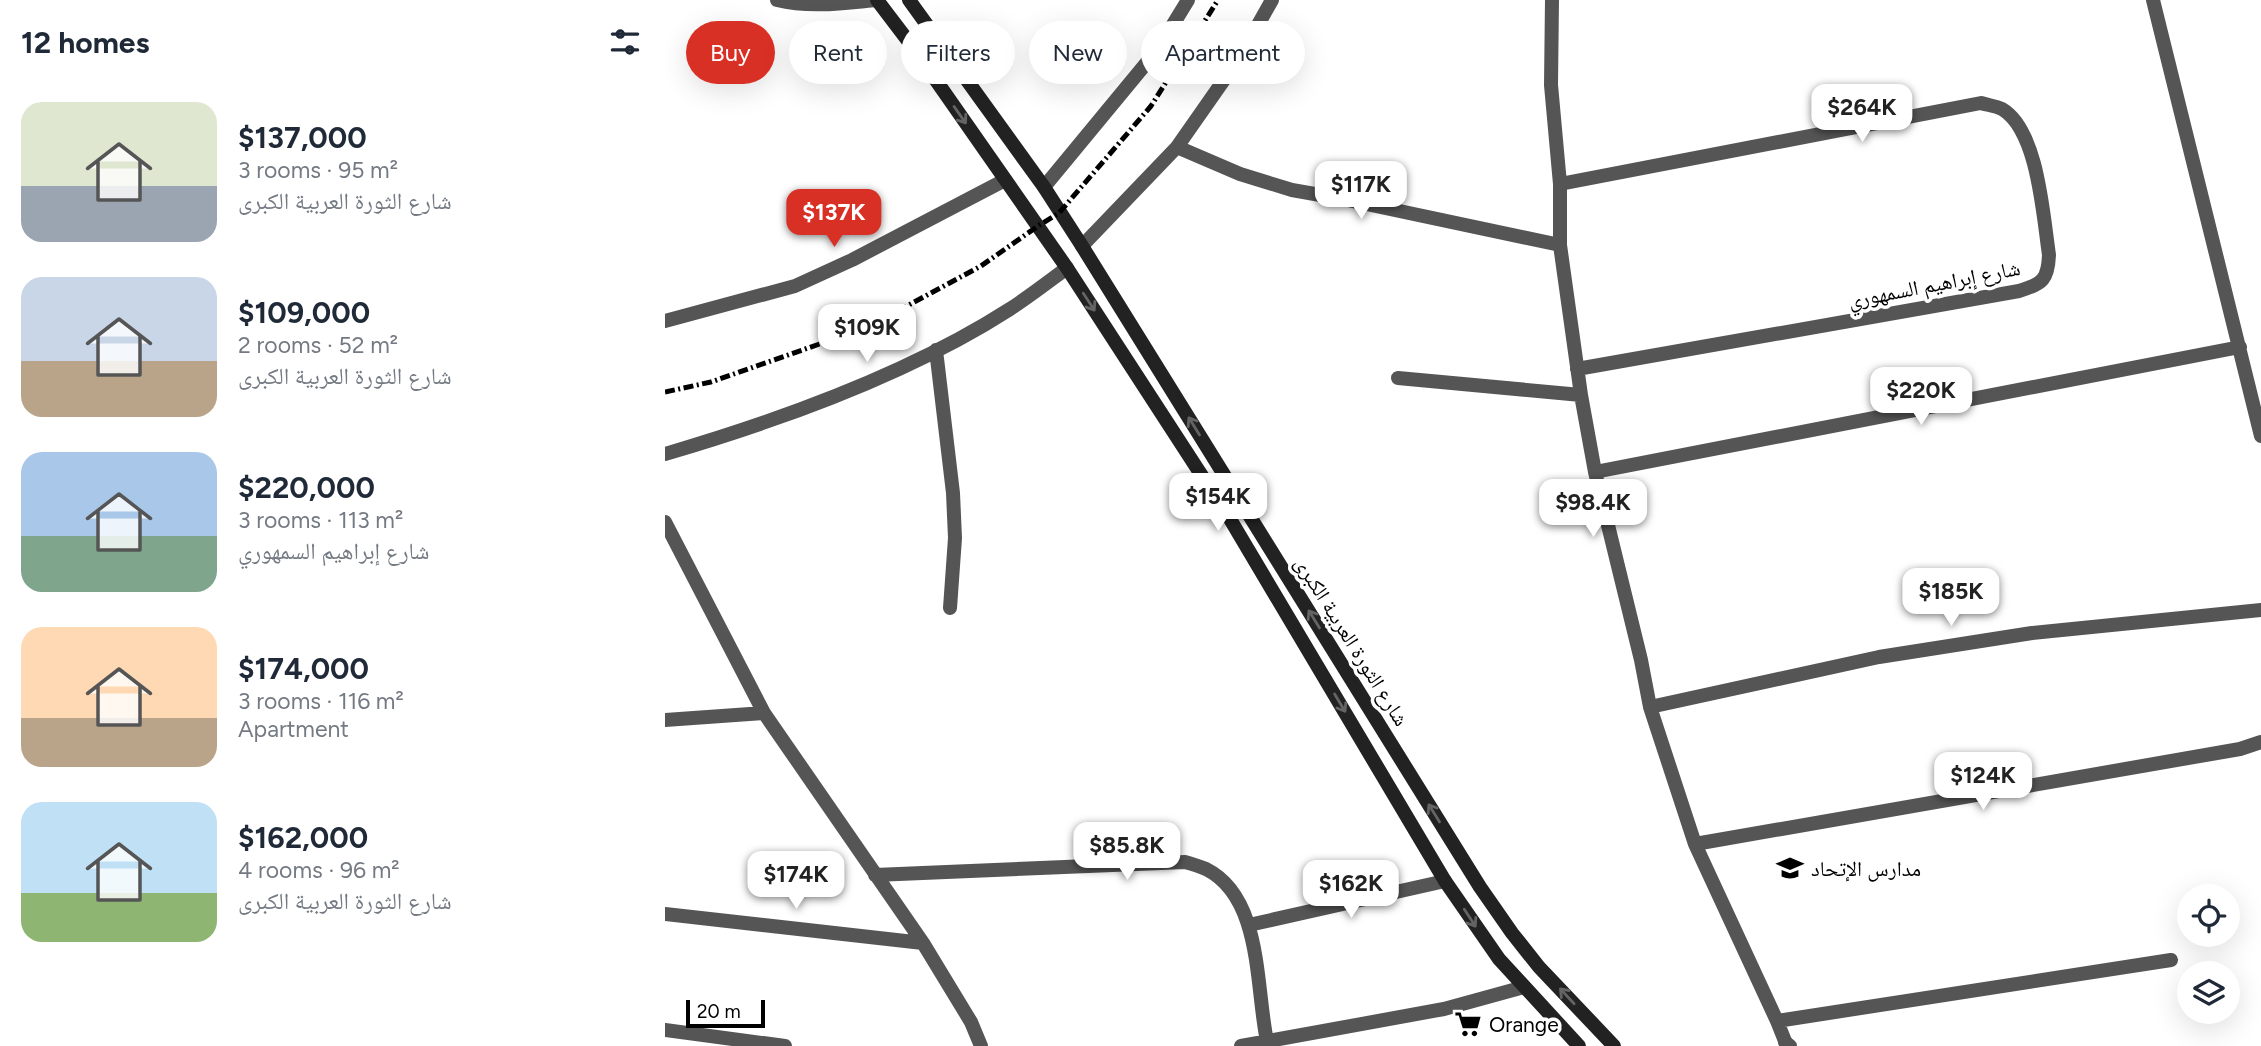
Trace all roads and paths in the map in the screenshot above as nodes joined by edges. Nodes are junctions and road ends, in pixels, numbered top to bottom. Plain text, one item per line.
1 (777, 0) edge
2 (877, 0) edge
3 (909, 0) edge
4 (1188, 0) edge
5 (1272, 0) edge
6 (1552, 0) edge
7 (2153, 0) edge
8 (1177, 147) junction
9 (1005, 180) junction
10 (1560, 184) junction
11 (1044, 187) junction
12 (1560, 245) junction
13 (1082, 246) junction
14 (1067, 268) junction
15 (665, 321) edge
16 (2240, 347) junction
17 (936, 350) junction
18 (1577, 369) junction
19 (1398, 378) dead end
20 (1581, 395) junction
21 (2261, 436) edge
22 (665, 454) edge
23 (1595, 472) junction
24 (665, 522) edge
25 (950, 608) dead end
26 (2261, 610) edge
27 (1650, 707) junction
28 (764, 713) junction
29 (665, 720) edge
30 (2261, 742) edge
31 (1695, 844) junction
32 (875, 875) junction
33 (1445, 881) junction
34 (665, 914) edge
35 (1249, 925) junction
36 (923, 943) junction
37 (2171, 960) dead end
38 (1524, 987) junction
39 (1777, 1021) junction
40 (665, 1030) edge
41 (1267, 1043) edge
42 (1787, 1045) edge
43 (785, 1046) edge
44 (981, 1046) edge
45 (1241, 1046) edge
46 (1579, 1046) edge
47 (1614, 1046) edge

1 - 2 street
2 -> 9 main road, شارع الثورة العربية الكبرى
3 - 11 main road, شارع الثورة العربية الكبرى
4 - 11 street
5 - 8 street
6 - 10 street
7 - 16 street
8 - 12 street
8 - 13 street
9 - 14 main road, شارع الثورة العربية الكبرى
9 - 15 street
10 - 12 street
10 - 18 street, شارع إبراهيم السمهوري
11 - 13 main road, شارع الثورة العربية الكبرى
12 - 18 street
47 -> 13 main road, شارع الثورة العربية الكبرى
14 - 17 street
14 -> 33 main road, شارع الثورة العربية الكبرى
16 - 21 street
16 - 23 street
17 - 22 street
17 - 25 street
18 - 20 street
19 - 20 street
20 - 23 street
23 - 27 street
24 - 28 street
26 - 27 street
27 - 31 street
28 - 29 street
28 - 32 street
30 - 31 street
31 - 39 street
32 - 35 street
32 - 36 street
33 - 35 street
33 -> 38 main road, شارع الثورة العربية الكبرى
34 - 36 street
35 - 41 street
36 - 44 street
37 - 39 street
38 - 41 street
38 - 46 main road, شارع الثورة العربية الكبرى
39 - 42 street
40 - 43 street
41 - 45 street

